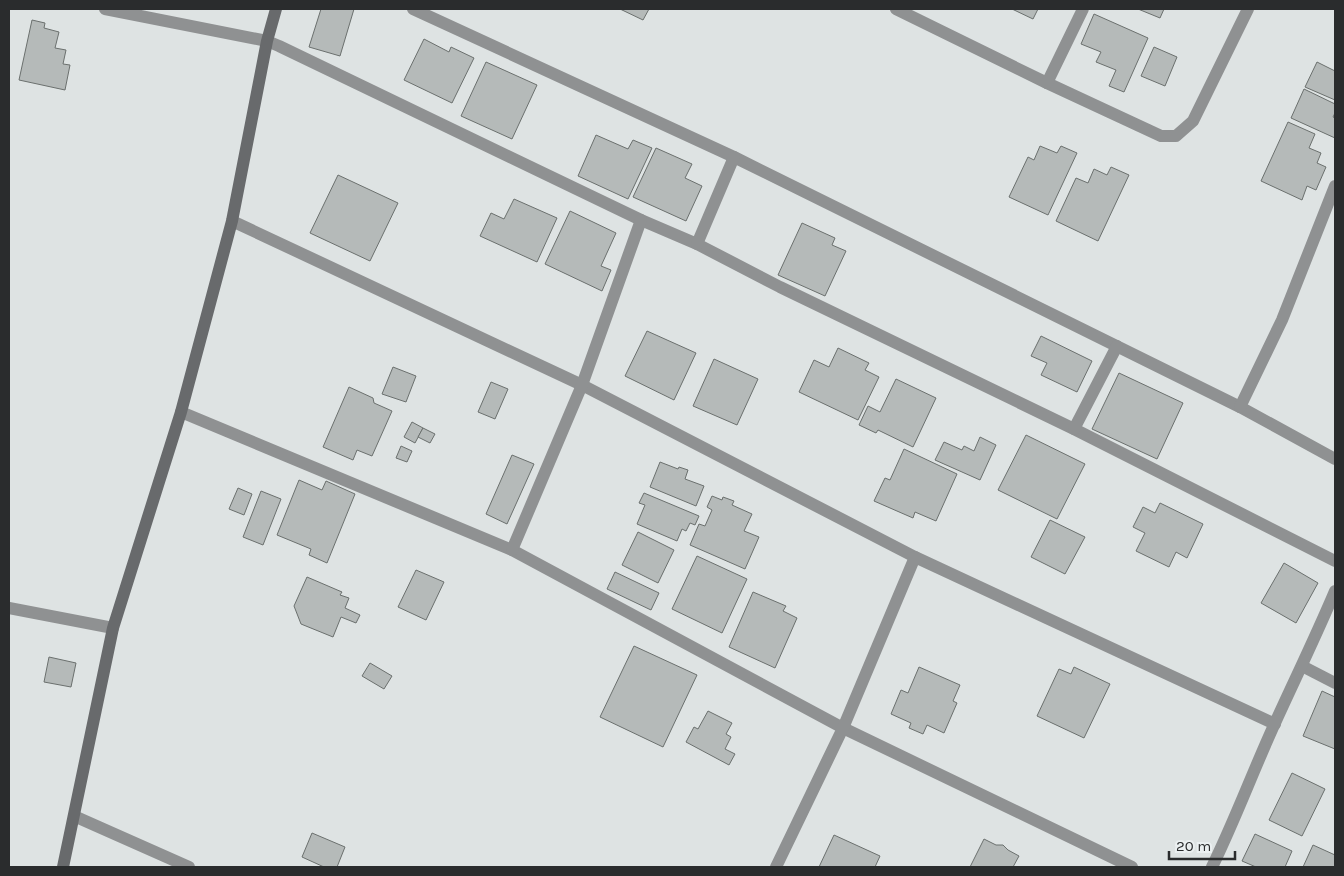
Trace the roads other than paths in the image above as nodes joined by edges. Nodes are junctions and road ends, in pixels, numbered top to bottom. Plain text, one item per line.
1 (105, 9) edge
2 (276, 9) edge
3 (413, 9) edge
4 (896, 9) edge
5 (1083, 9) edge
6 (1248, 9) edge
7 (267, 41) junction
8 (1047, 83) junction
9 (734, 157) junction
10 (1335, 186) edge
11 (641, 220) junction
12 (232, 221) junction
13 (697, 244) junction
14 (1117, 346) junction
15 (582, 385) junction
16 (1240, 407) junction
17 (181, 412) junction
18 (1074, 429) junction
19 (1335, 459) edge
20 (512, 550) junction
21 (915, 557) junction
22 (1335, 561) edge
23 (1335, 591) edge
24 (9, 608) edge
25 (113, 628) junction
26 (1302, 666) junction
27 (1335, 683) edge
28 (1275, 724) junction
29 (843, 728) junction
30 (74, 816) junction
31 (63, 867) edge
32 (189, 867) edge
33 (776, 867) edge
34 (1132, 867) edge
35 (1212, 867) edge

1 - 7 street
2 - 7 street
3 - 9 street
4 - 8 street
5 - 8 street
6 - 8 street
7 - 11 street
7 - 12 street
9 - 13 street
9 - 14 street
10 - 16 street
11 - 13 street
11 - 15 street
12 - 15 street
12 - 17 street
13 - 18 street
14 - 16 street
14 - 18 street
15 - 20 street
15 - 21 street
16 - 19 street
17 - 20 street
17 - 25 street
18 - 22 street
20 - 29 street
21 - 28 street
21 - 29 street
23 - 26 street
24 - 25 street
25 - 30 street
26 - 27 street
26 - 28 street
28 - 35 street
29 - 33 street
29 - 34 street
30 - 31 street
30 - 32 street

